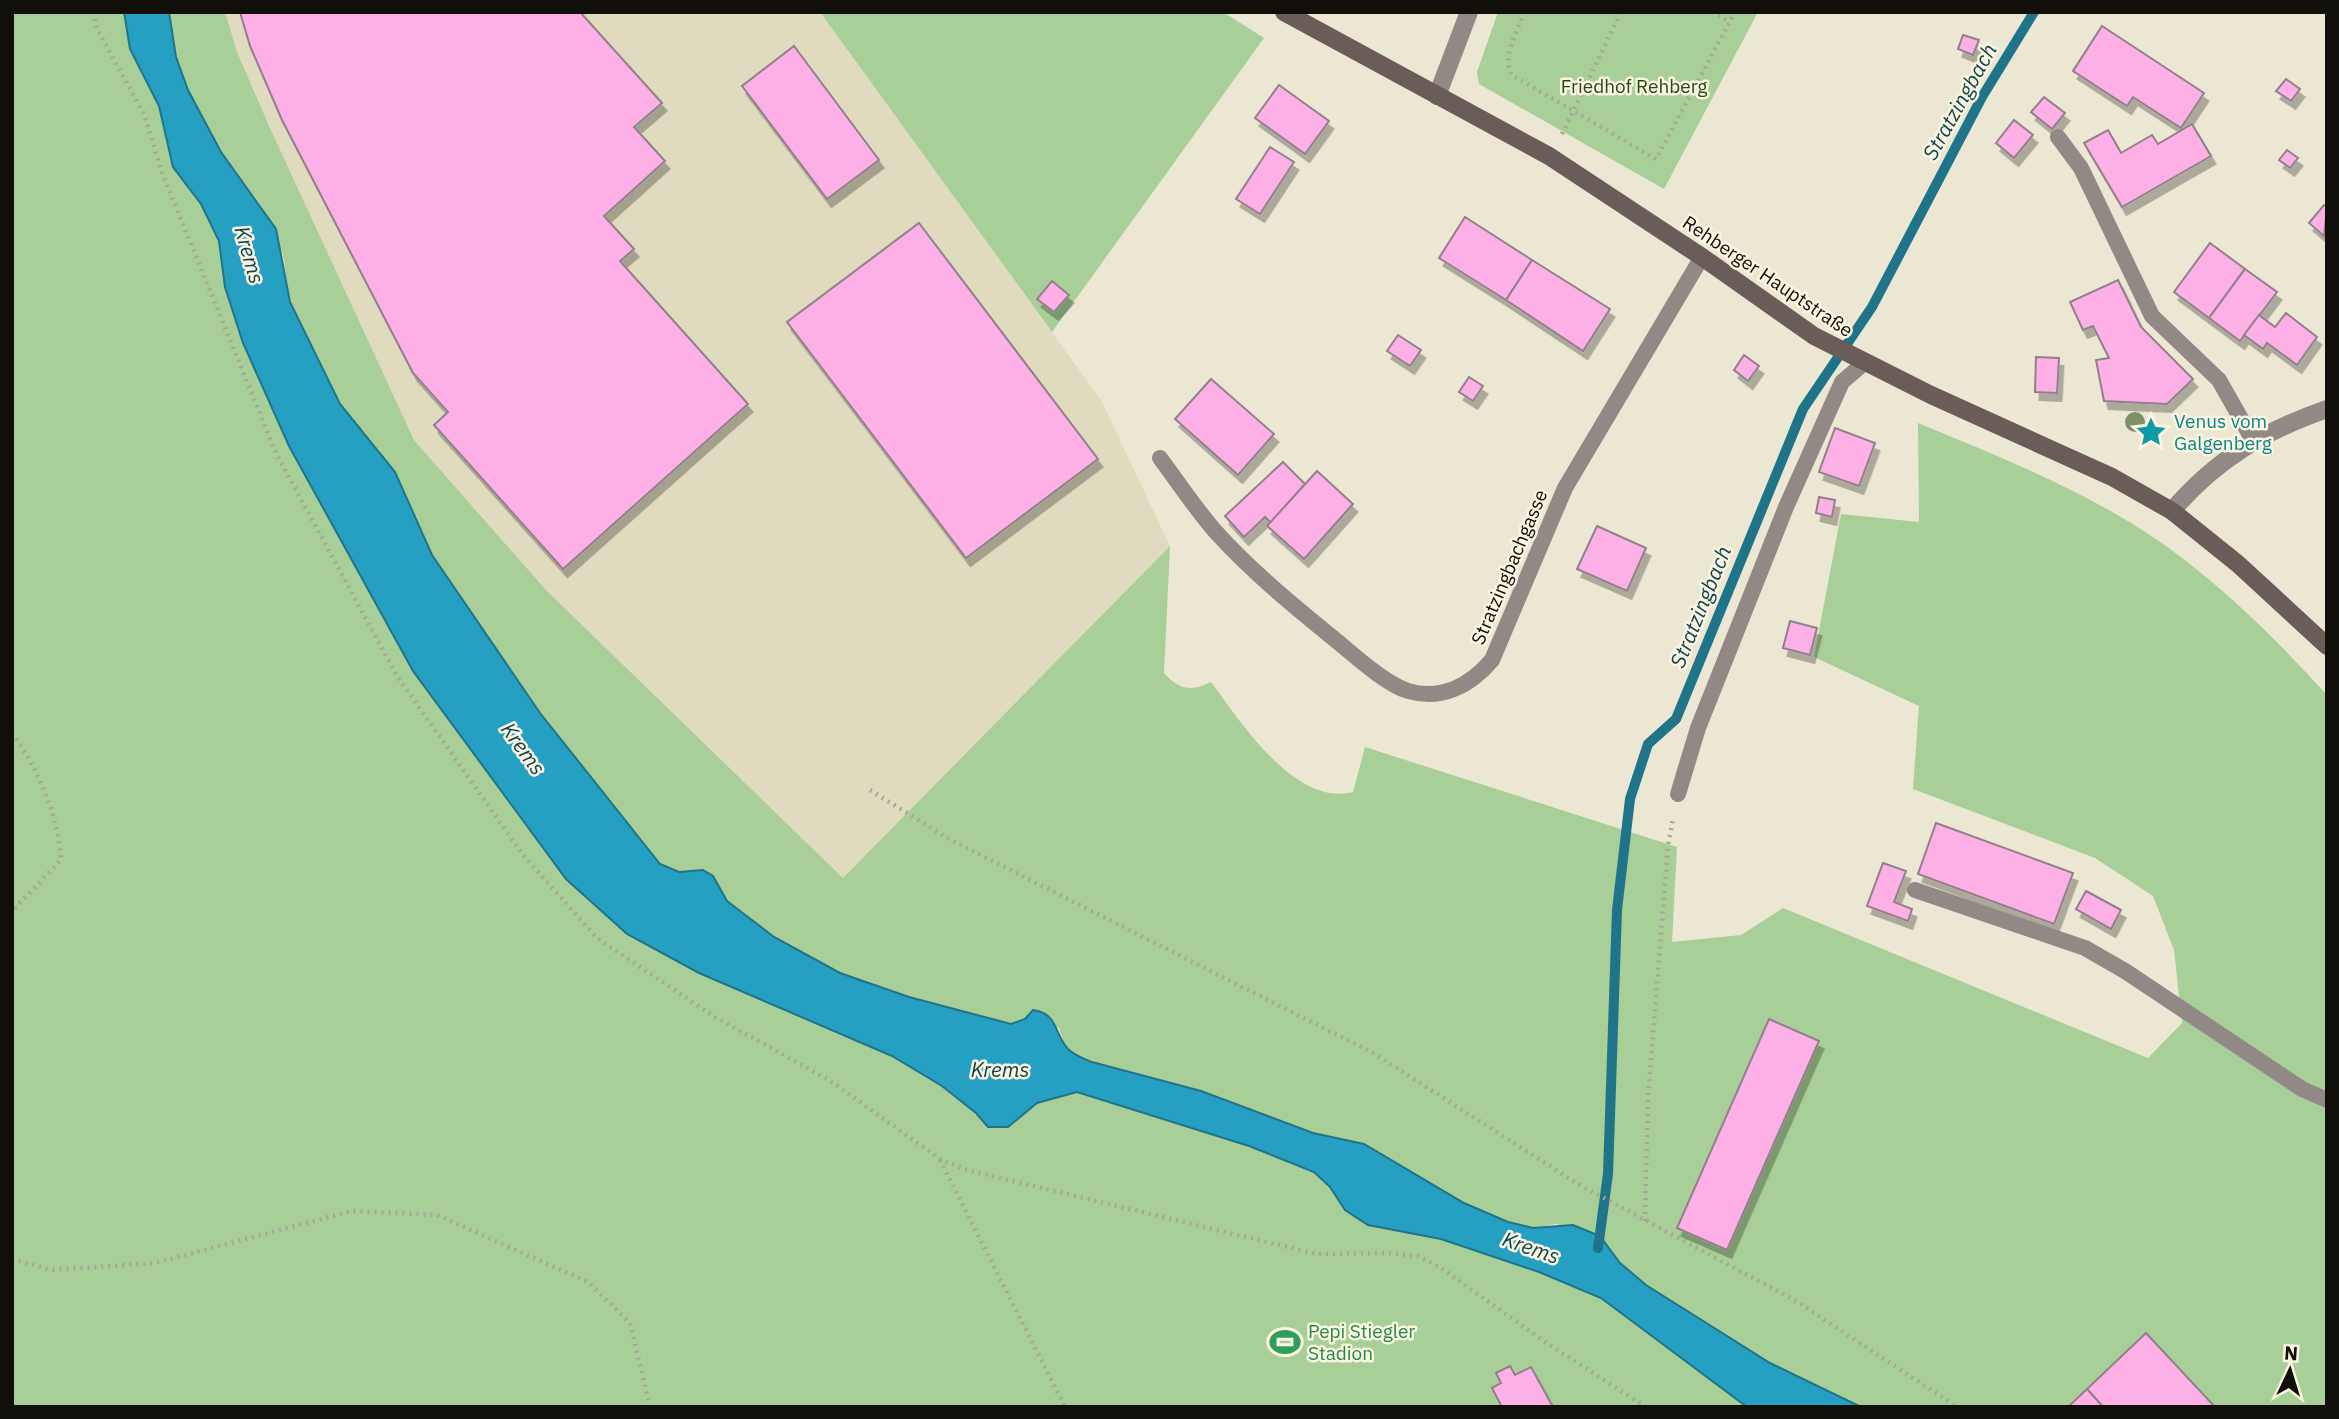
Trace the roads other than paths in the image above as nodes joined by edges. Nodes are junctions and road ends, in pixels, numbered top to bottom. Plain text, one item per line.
1 (1284, 12) edge
2 (1469, 12) edge
3 (1437, 96) junction
4 (2058, 137) dead end
5 (1702, 257) junction
6 (1864, 363) junction
7 (2327, 409) edge
8 (2254, 442) junction
9 (1160, 458) dead end
10 (2172, 511) junction
11 (2327, 646) edge
12 (1678, 794) road end
13 (1915, 890) dead end
14 (2327, 1100) edge

1 - 3 main road, Rehberger Hauptstraße
2 - 3 street
3 - 5 main road, Rehberger Hauptstraße
4 - 8 lane
5 - 6 main road, Rehberger Hauptstraße
5 - 9 lane, Stratzingbachgasse
6 - 10 main road, Rehberger Hauptstraße
6 - 12 lane
7 - 8 street
8 - 10 street
10 - 11 main road, Rehberger Hauptstraße
13 - 14 lane

